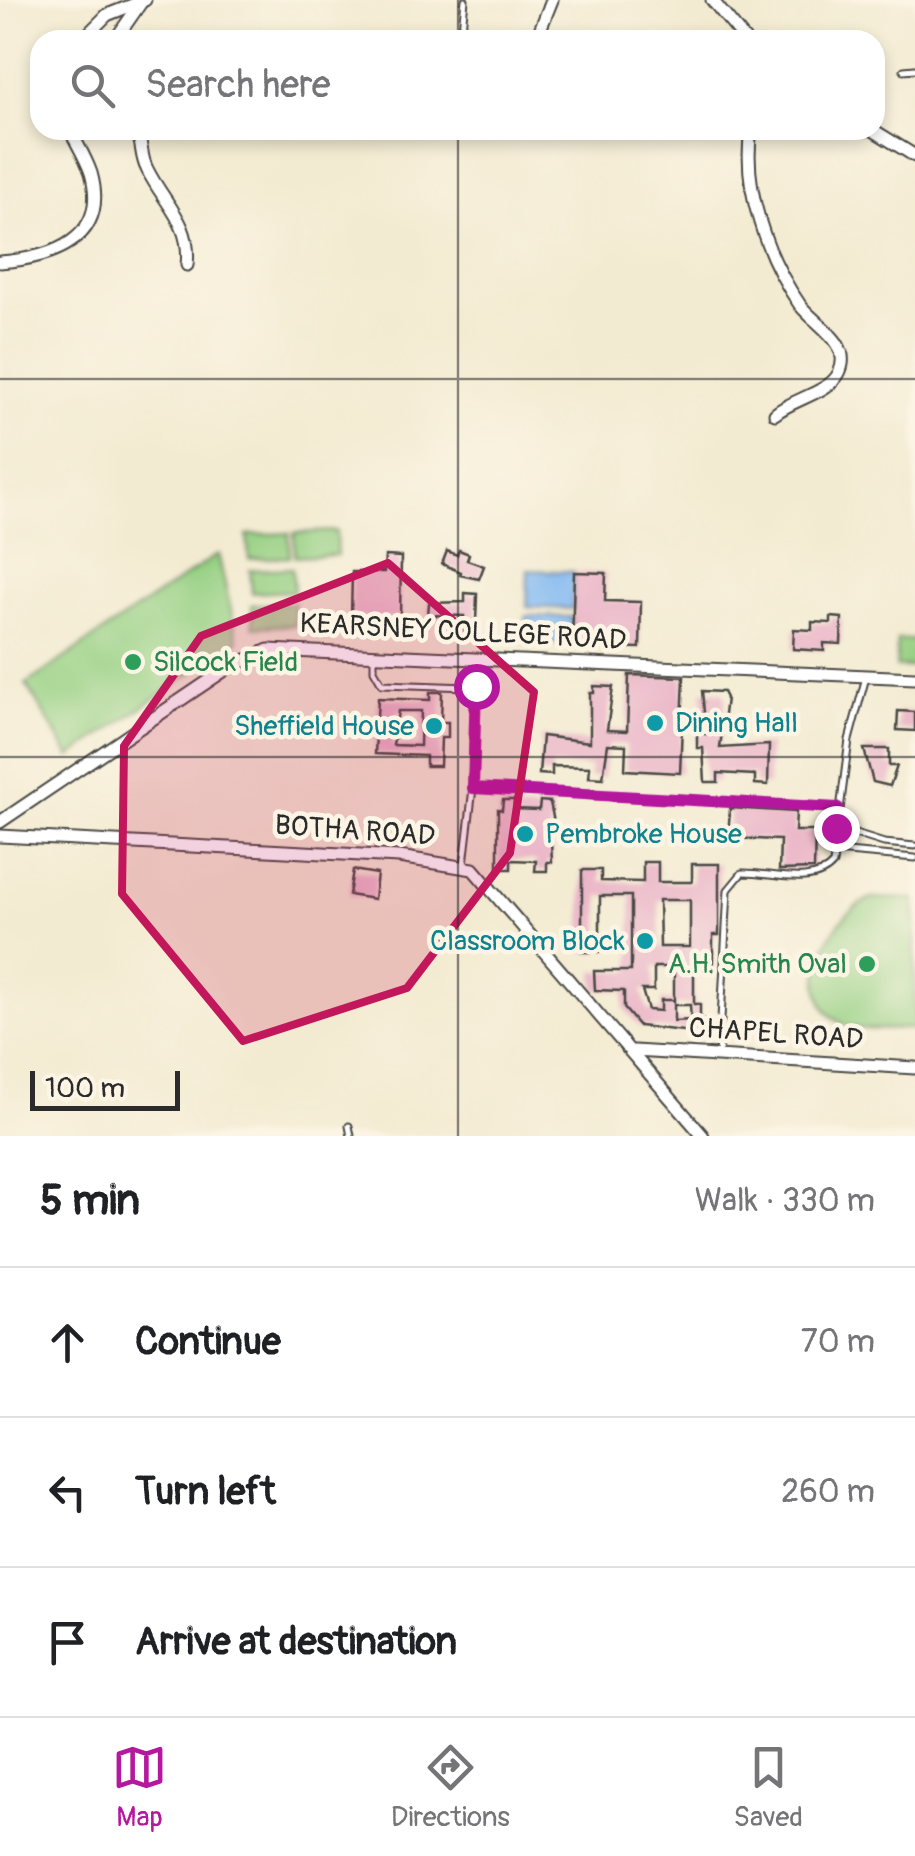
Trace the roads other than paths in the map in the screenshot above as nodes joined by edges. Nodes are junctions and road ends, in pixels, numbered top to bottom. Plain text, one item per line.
1 (144, 0) edge
2 (465, 0) edge
3 (552, 0) edge
4 (712, 0) edge
5 (92, 30) edge
6 (123, 30) edge
7 (462, 30) dead end
8 (540, 30) edge
9 (736, 30) edge
10 (904, 70) dead end
11 (915, 70) edge
12 (885, 137) edge
13 (74, 140) edge
14 (138, 140) edge
15 (752, 140) edge
16 (915, 156) edge
17 (0, 262) edge
18 (187, 265) dead end
19 (775, 414) dead end
20 (374, 653) junction
21 (476, 659) junction
22 (866, 677) junction
23 (915, 678) edge
24 (476, 680) junction
25 (473, 788) junction
26 (838, 808) junction
27 (0, 822) edge
28 (836, 828) junction
29 (0, 836) edge
30 (915, 846) edge
31 (836, 852) junction
32 (915, 858) edge
33 (466, 859) junction
34 (634, 1051) junction
35 (719, 1056) junction
36 (915, 1068) edge
37 (349, 1126) dead end
38 (351, 1136) edge
39 (703, 1136) edge

1 - 5 street
1 - 6 street
2 - 7 lane
3 - 8 street
4 - 9 street
10 - 11 lane
12 - 16 street
13 - 17 street
14 - 18 street
15 - 19 street
20 - 21 street, KEARSNEY COLLEGE ROAD
20 - 24 lane
20 - 27 street, KEARSNEY COLLEGE ROAD
21 - 22 street, KEARSNEY COLLEGE ROAD
21 - 24 lane
22 - 23 street, KEARSNEY COLLEGE ROAD
22 - 26 lane
24 - 25 lane
25 - 26 lane
25 - 33 lane
26 - 28 lane
28 - 30 lane
28 - 31 lane
29 - 33 street, BOTHA ROAD
31 - 32 lane
31 - 35 lane
33 - 34 street, BOTHA ROAD
34 - 35 street, CHAPEL ROAD
34 - 39 street, BOTHA ROAD
35 - 36 street, CHAPEL ROAD
37 - 38 lane

